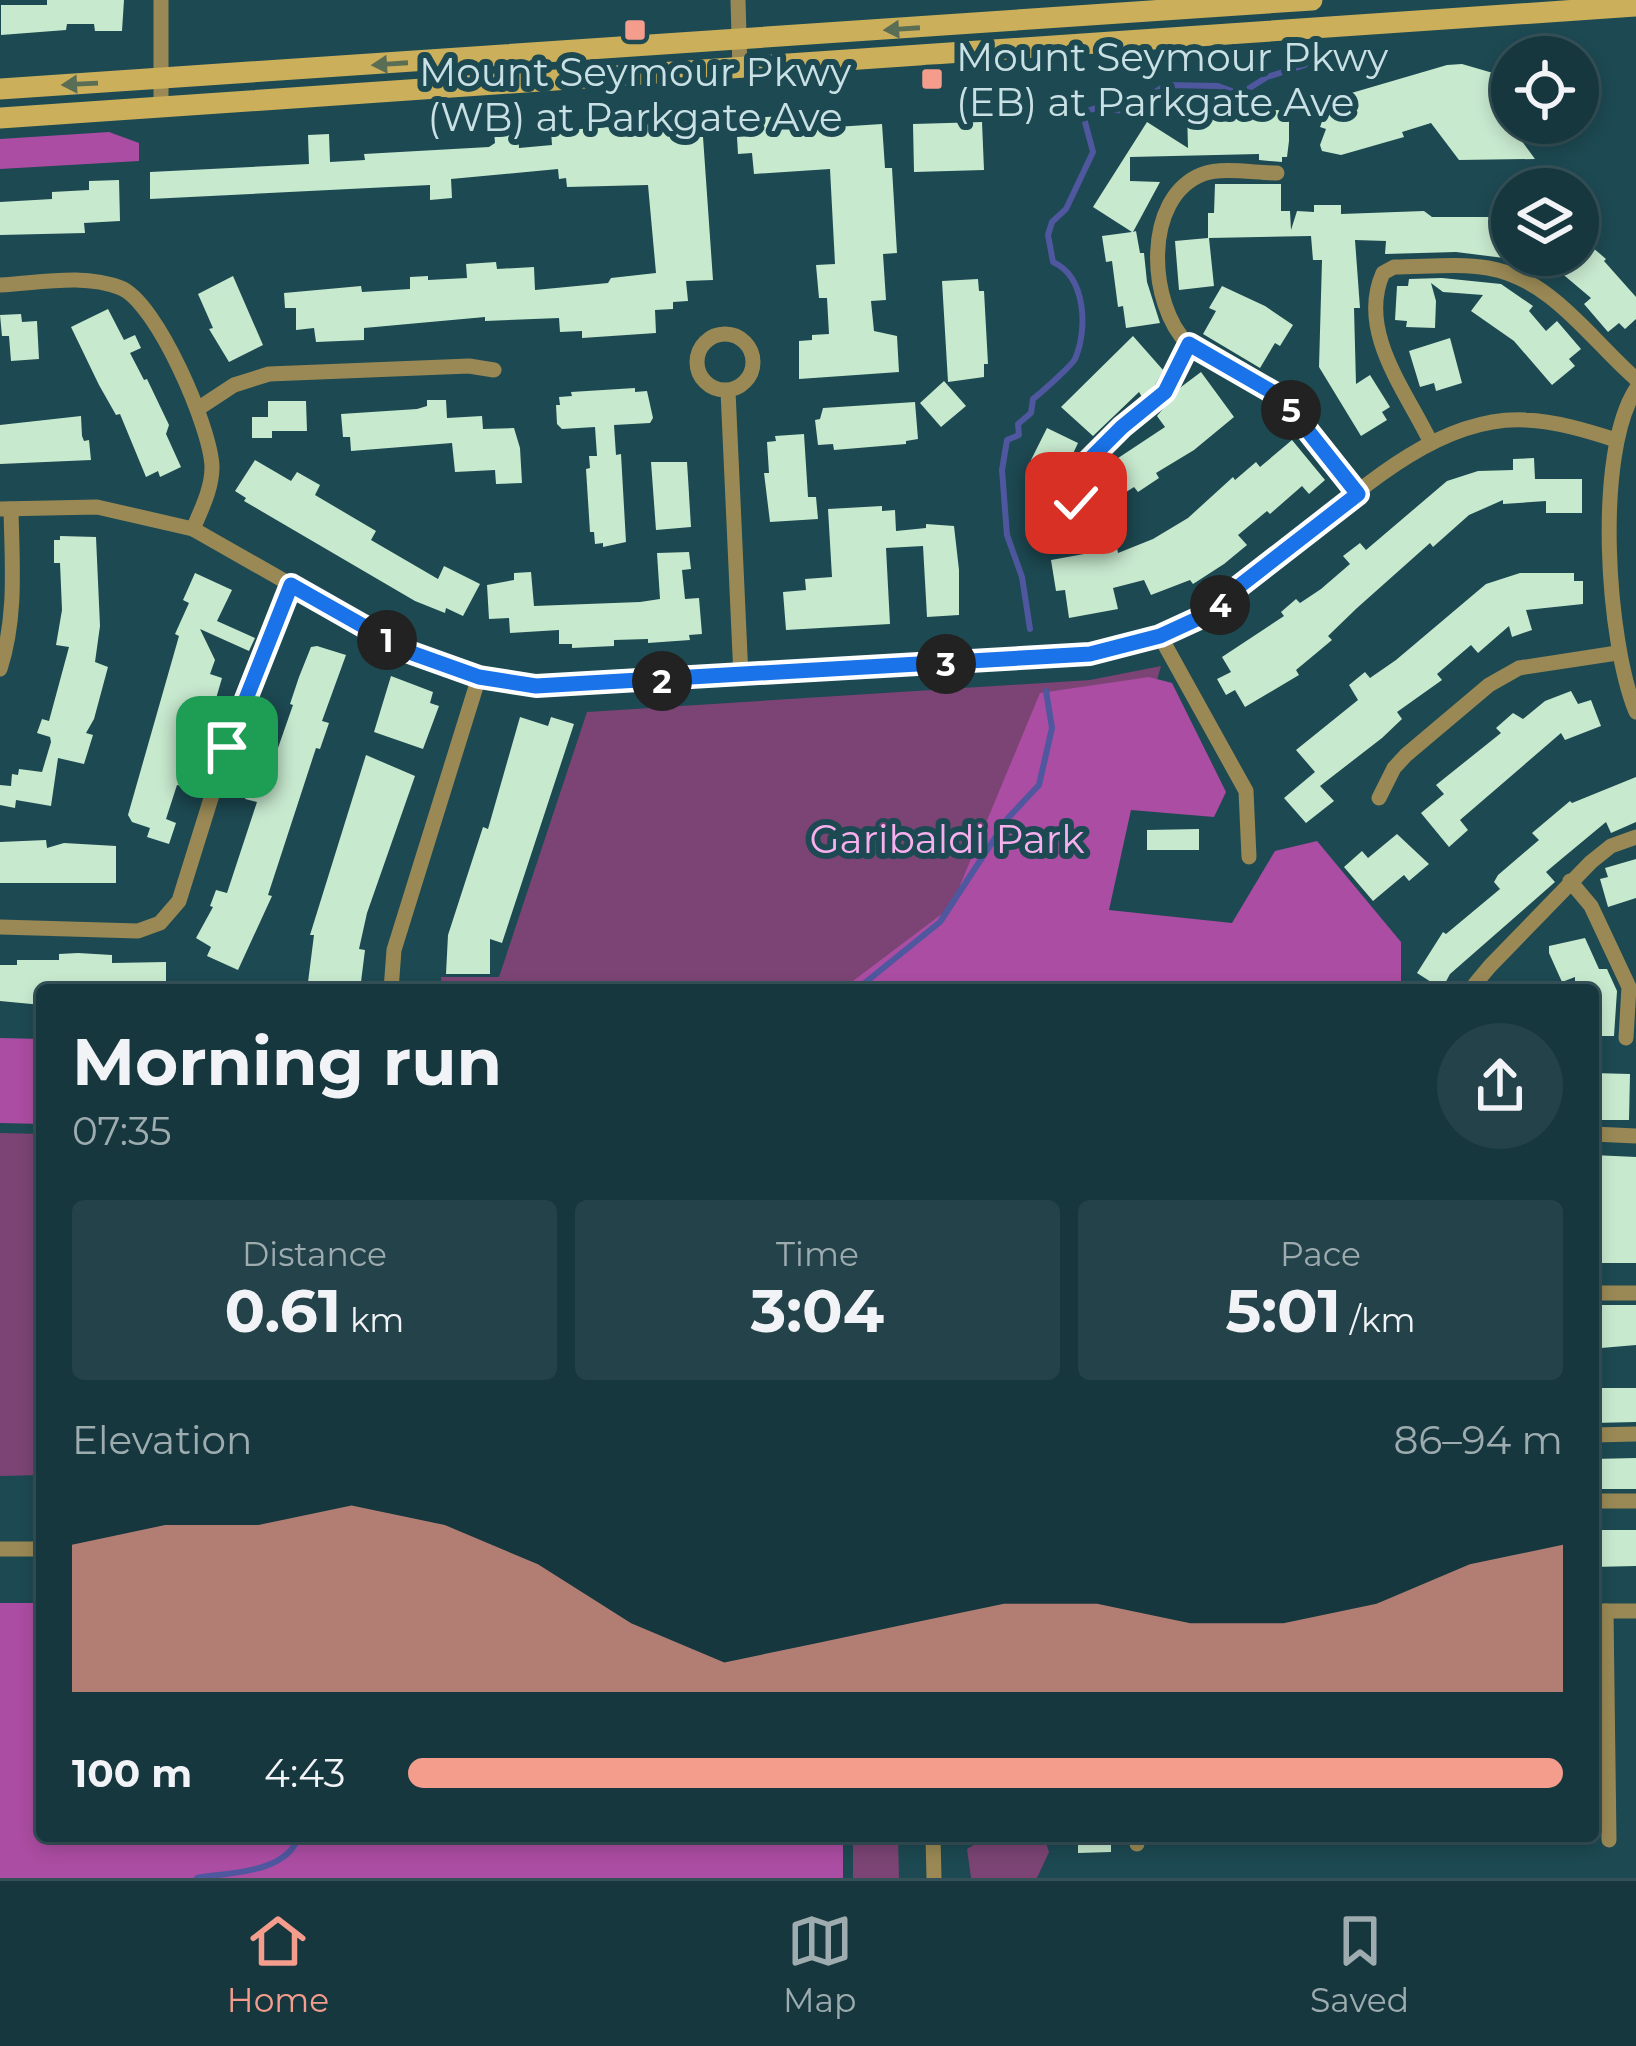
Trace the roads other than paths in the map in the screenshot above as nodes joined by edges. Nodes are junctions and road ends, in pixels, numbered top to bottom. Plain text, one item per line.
1 (161, 0) edge
2 (738, 0) edge
3 (1312, 0) edge
4 (1636, 6) edge
5 (1522, 7) edge
6 (739, 41) junction
7 (740, 70) junction
8 (160, 79) junction
9 (0, 89) edge
10 (161, 108) junction
11 (0, 118) edge
12 (1276, 173) dead end
13 (0, 285) edge
14 (1189, 344) junction
15 (494, 370) dead end
16 (1636, 379) edge
17 (1636, 389) edge
18 (728, 391) dead end
19 (199, 408) junction
20 (1616, 440) junction
21 (1430, 441) junction
22 (1358, 494) junction
23 (1076, 503) dead end
24 (5, 509) edge
25 (193, 530) junction
26 (291, 585) junction
27 (1160, 636) junction
28 (1617, 653) junction
29 (0, 668) edge
30 (479, 677) junction
31 (741, 677) junction
32 (1636, 712) edge
33 (1379, 798) dead end
34 (1636, 837) edge
35 (1249, 856) dead end
36 (1570, 881) junction
37 (0, 927) edge
38 (391, 984) edge
39 (1475, 984) edge
40 (1633, 986) edge
41 (1626, 1038) dead end
42 (1599, 1134) edge
43 (1636, 1136) edge
44 (1599, 1293) edge
45 (1636, 1293) edge
46 (1636, 1434) edge
47 (1599, 1435) edge
48 (1599, 1501) edge
49 (1636, 1501) edge
50 (0, 1549) edge
51 (36, 1549) edge
52 (1599, 1611) edge
53 (1636, 1611) edge
54 (1600, 1777) edge
55 (1609, 1840) dead end
56 (934, 1842) edge
57 (934, 1878) edge

1 - 8 street
2 - 6 street
3 -> 6 main road
4 - 5 main road
5 - 7 main road
6 - 7 street
6 -> 8 main road
7 - 10 main road
8 -> 9 main road
8 - 10 street
10 - 11 main road
12 - 14 street
13 - 19 street
14 - 22 street
14 - 23 street
15 - 19 street
16 - 21 street
17 - 20 street
18 - 31 street
19 - 25 street
20 - 21 street
20 - 28 street
21 - 22 street
22 - 27 street
24 - 25 street
24 - 29 street
25 - 26 street
26 - 30 street
26 - 37 street
27 - 31 street
27 - 35 street
28 - 32 street
28 - 33 street
30 - 31 street
30 - 38 street
34 - 36 street
36 - 39 street
36 - 40 street
40 - 41 street
42 - 43 street
44 - 45 street
46 - 47 street
48 - 49 street
50 - 51 street
52 - 53 street
52 - 54 street
54 - 55 street
56 - 57 street

